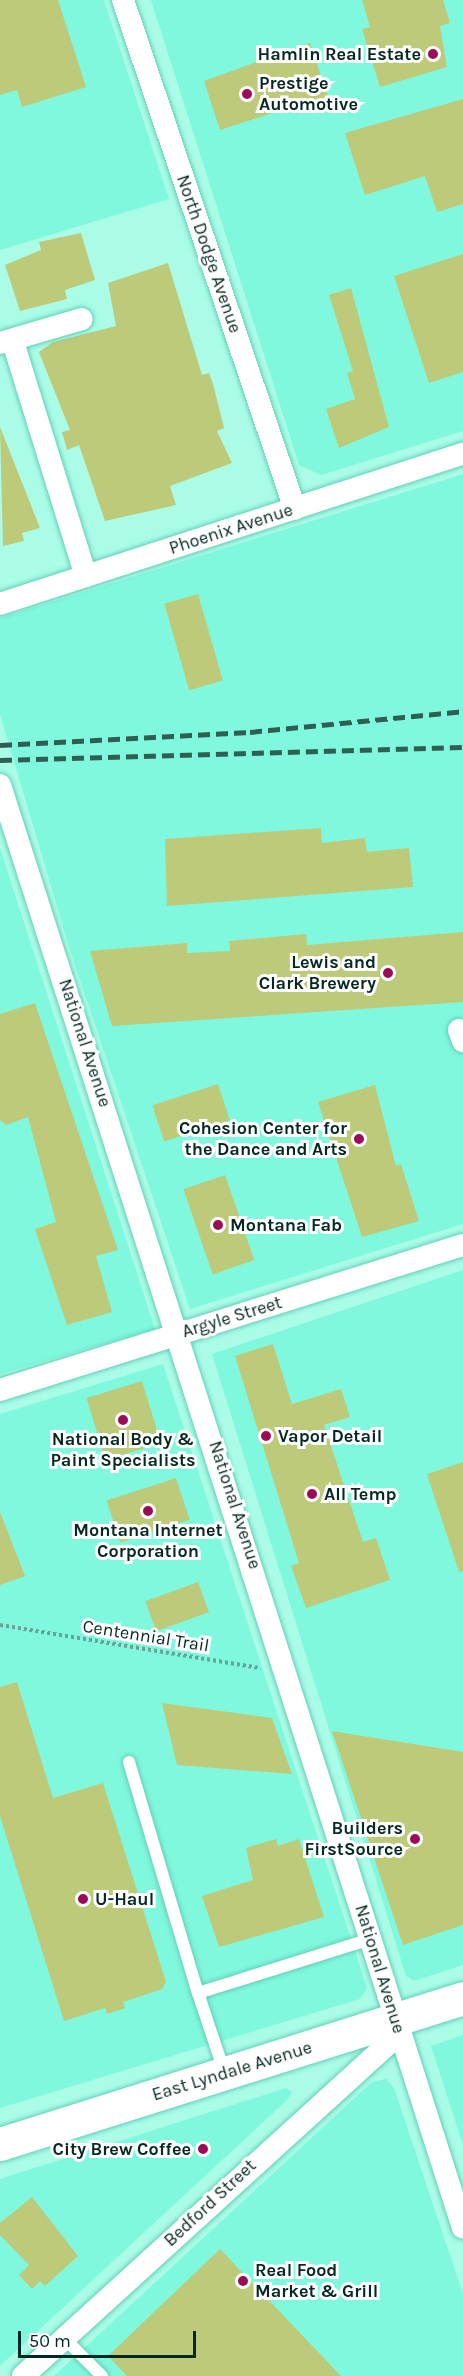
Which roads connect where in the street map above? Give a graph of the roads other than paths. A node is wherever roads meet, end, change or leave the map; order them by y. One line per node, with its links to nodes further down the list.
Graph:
1 (123, 0): 5 (street, North Dodge Avenue)
2 (82, 319): 3 (street)
3 (6, 343): 6 (street)
4 (463, 454): 5 (street, Phoenix Avenue)
5 (295, 509): 6 (street, Phoenix Avenue)
6 (86, 576): 7 (street, Phoenix Avenue)
7 (0, 604)
8 (0, 785): 10 (street, National Avenue)
9 (463, 1245): 10 (street, Argyle Street)
10 (180, 1334): 11 (street, Argyle Street); 13 (street, National Avenue)
11 (0, 1390)
12 (129, 1762): 14 (lane)
13 (370, 1939): 14 (lane); 16 (street, National Avenue)
14 (198, 1994): 17 (lane)
15 (463, 1998): 16 (highway, East Lyndale Avenue)
16 (398, 2026): 17 (highway, East Lyndale Avenue); 19 (street, National Avenue); 20 (street, Bedford Street)
17 (225, 2073): 18 (highway, East Lyndale Avenue)
18 (0, 2144)
19 (463, 2228)
20 (64, 2338): 21 (street, Bedford Street); 22 (lane)
21 (23, 2376)
22 (102, 2376)

